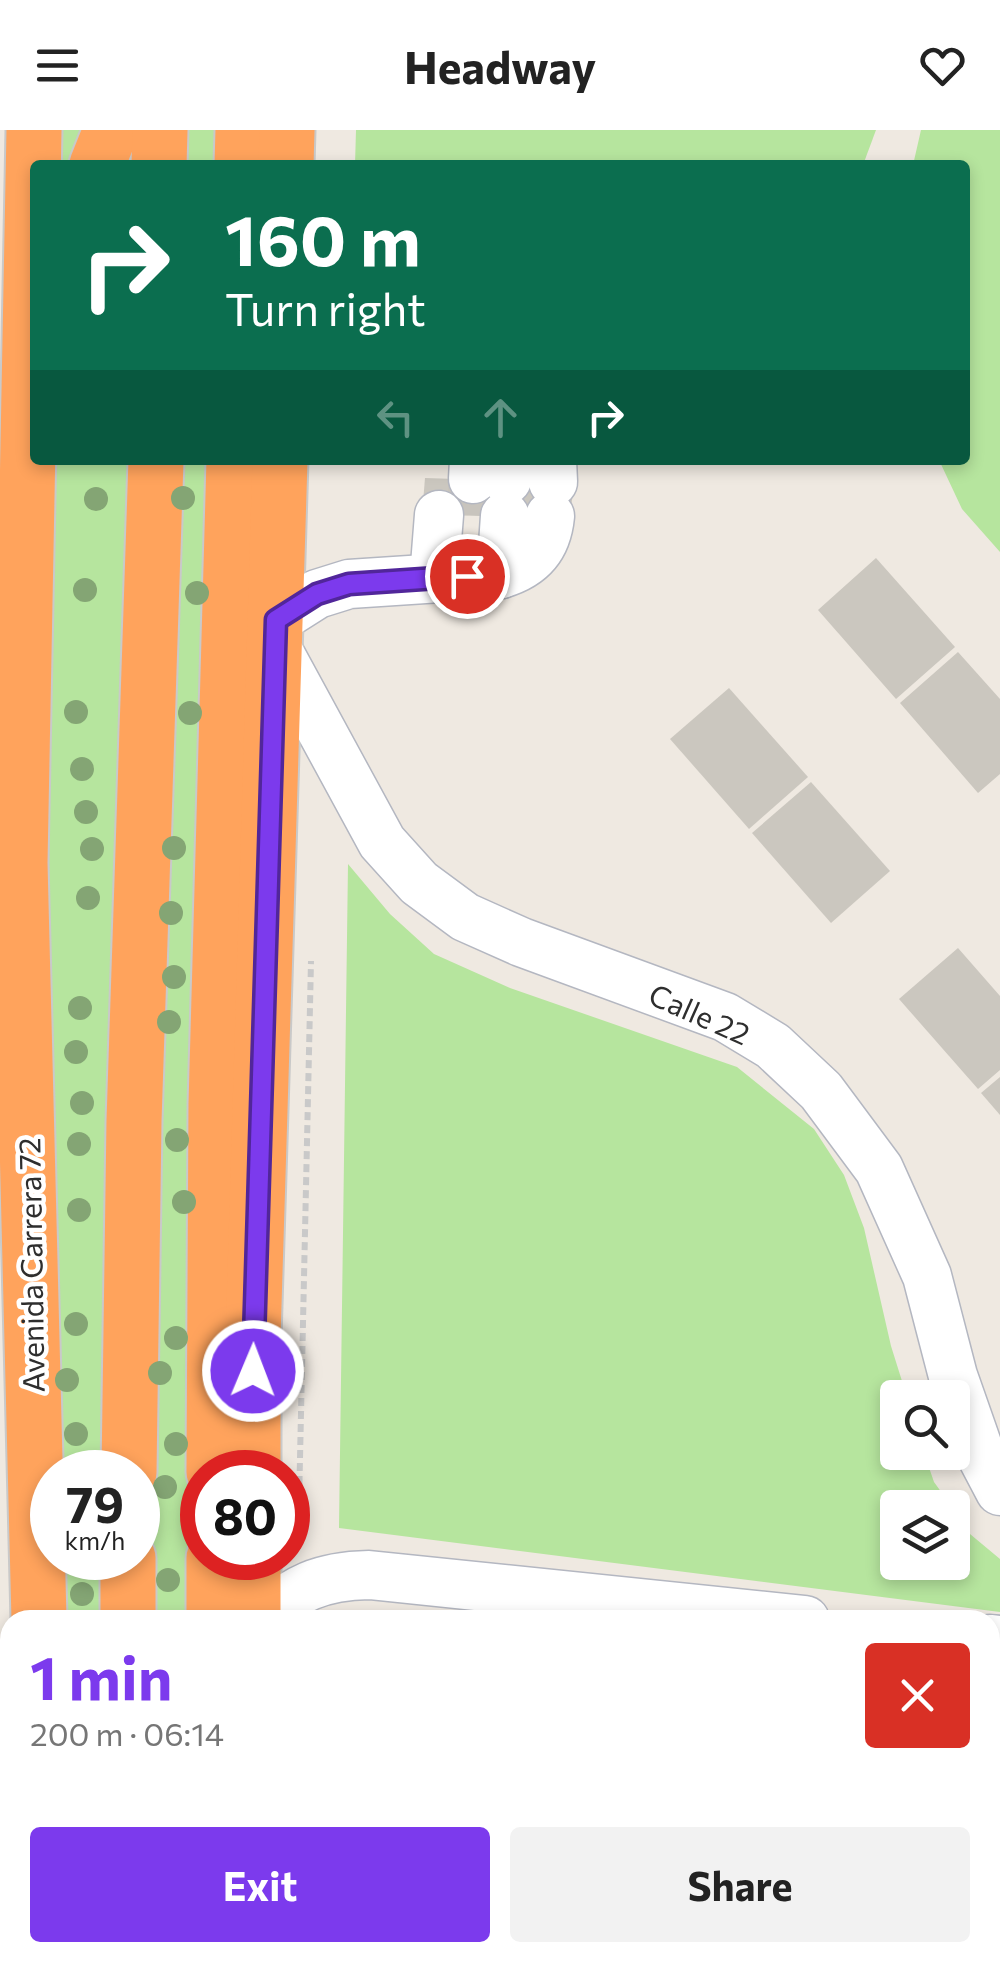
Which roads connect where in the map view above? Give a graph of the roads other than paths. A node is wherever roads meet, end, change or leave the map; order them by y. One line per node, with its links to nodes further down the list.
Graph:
1 (34, 130): 6 (highway, Avenida Carrera 72)
2 (111, 130): 7 (highway)
3 (160, 130): 8 (highway)
4 (244, 130): 9 (highway)
5 (287, 130): 10 (highway)
6 (34, 160)
7 (99, 160)
8 (159, 160)
9 (242, 160)
10 (286, 160)
11 (30, 336): 12 (highway, Avenida Carrera 72)
12 (15, 398): 28 (highway, Avenida Carrera 72)
13 (156, 465): 21 (highway)
14 (234, 465): 20 (highway)
15 (280, 465): 18 (highway)
16 (493, 485): 17 (street); 17 (street)
17 (468, 576): 18 (street)
18 (276, 633): 19 (highway); 24 (street, Calle 22)
19 (257, 1237): 20 (highway); 23 (highway)
20 (214, 1298): 22 (highway)
21 (130, 1450)
22 (214, 1450)
23 (253, 1450)
24 (1000, 1491)
25 (128, 1580): 29 (highway)
26 (214, 1580): 30 (highway)
27 (254, 1580): 31 (highway)
28 (39, 1610)
29 (128, 1610)
30 (214, 1610)
31 (256, 1610)
32 (270, 1610): 33 (street)
33 (708, 1610)

